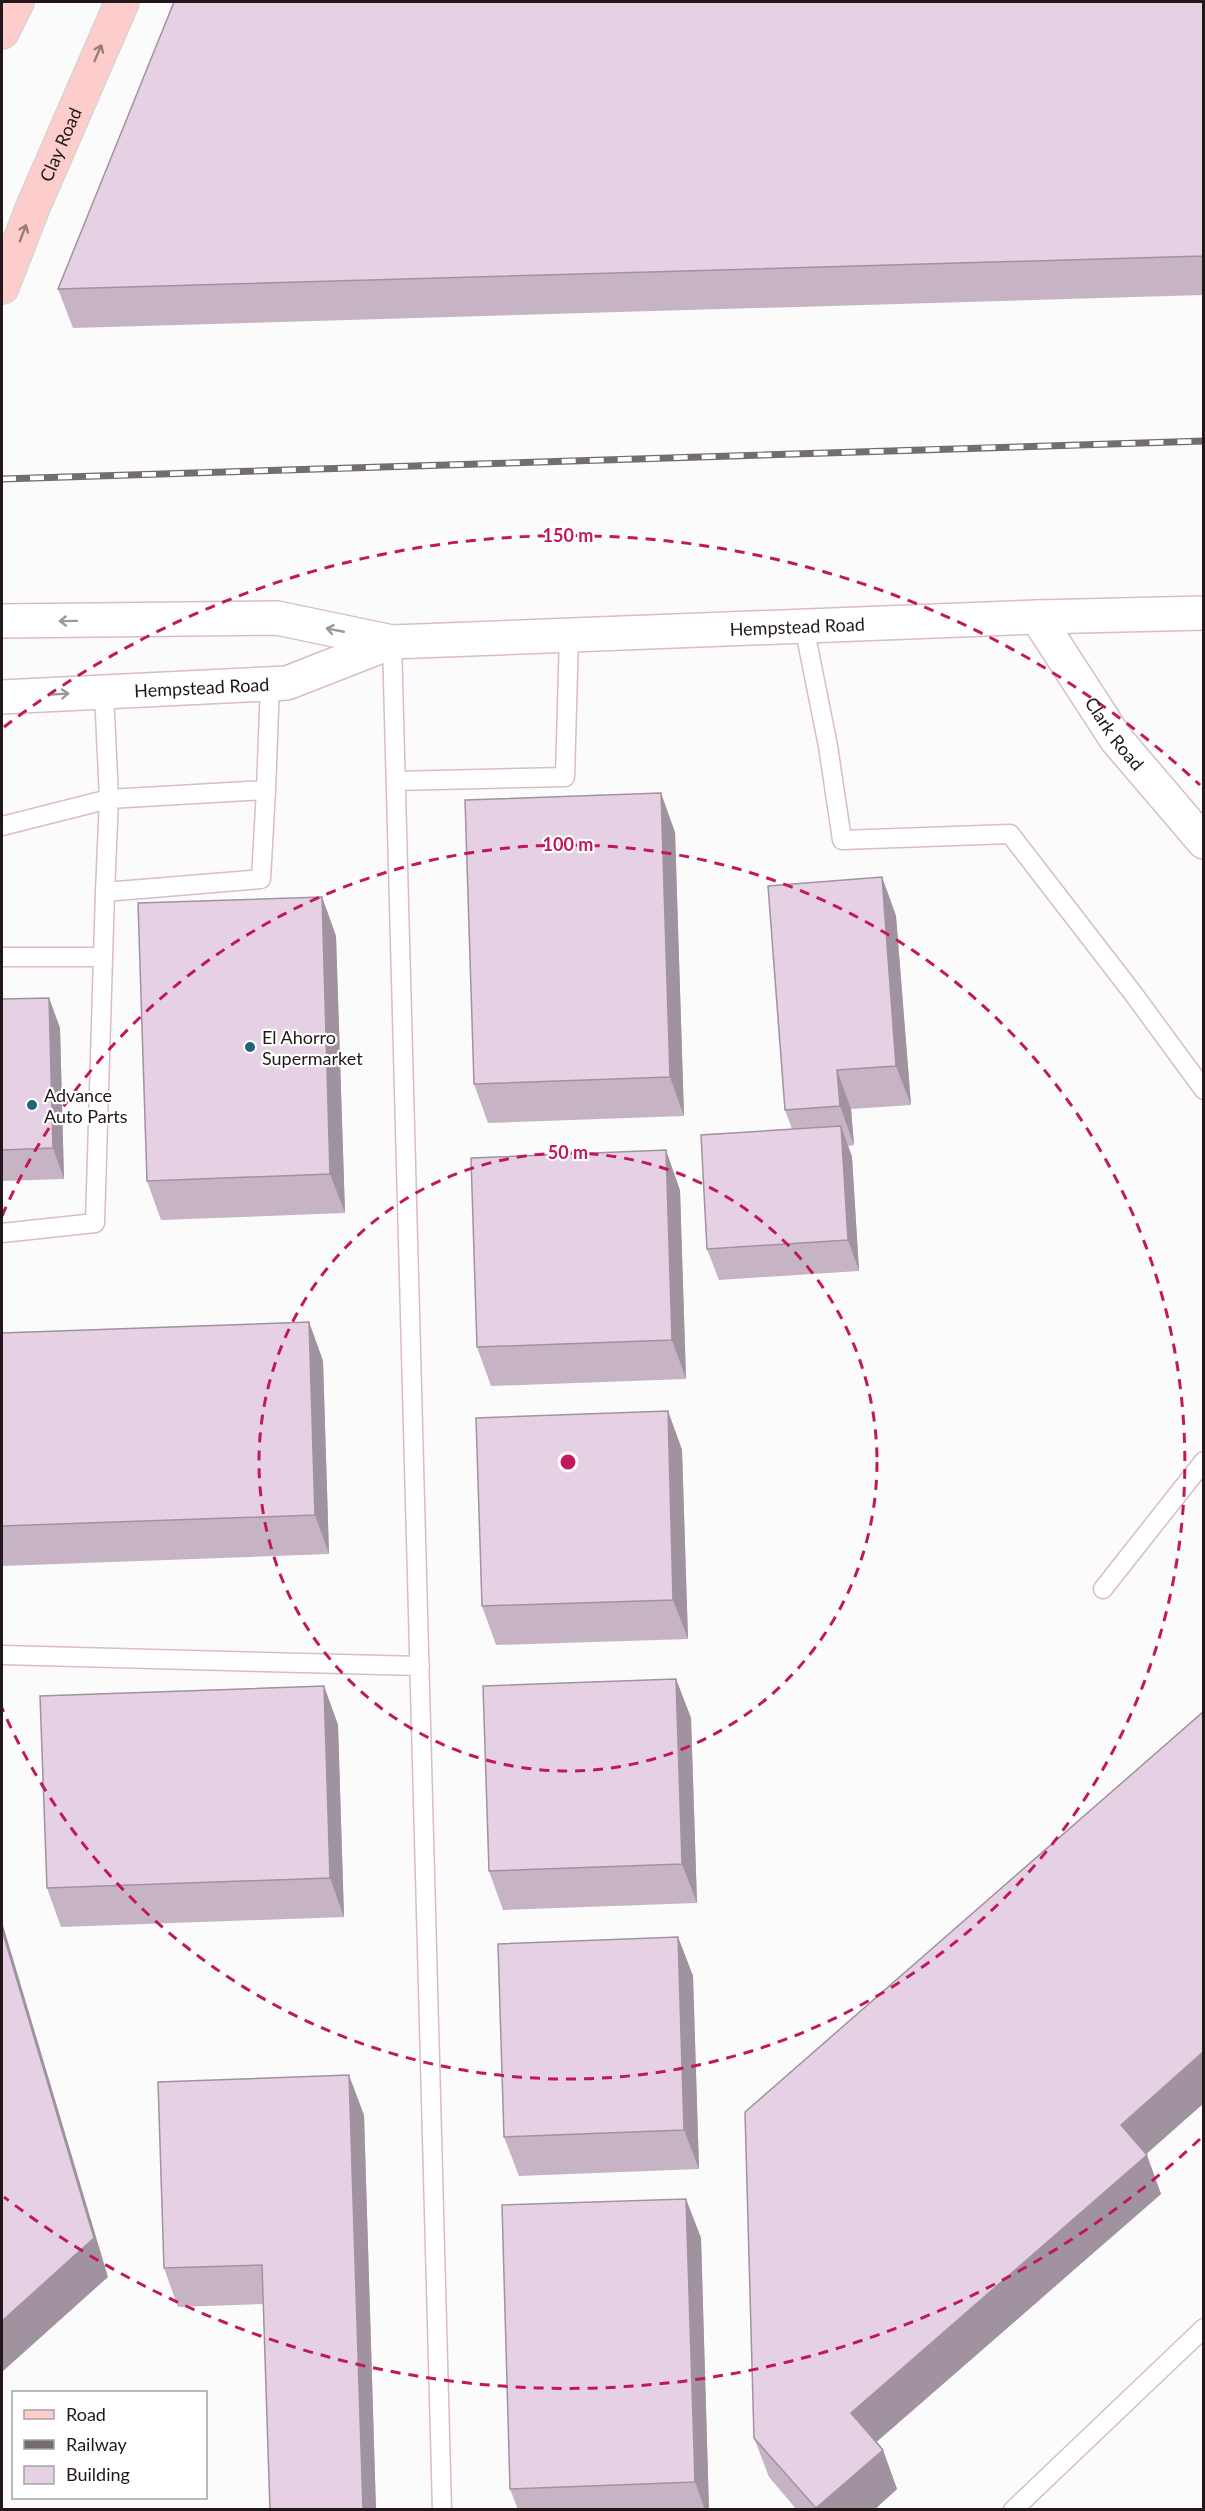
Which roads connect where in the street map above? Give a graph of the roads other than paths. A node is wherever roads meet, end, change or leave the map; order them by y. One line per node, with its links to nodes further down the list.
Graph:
1 (17, 2): 3 (main road)
2 (122, 2): 4 (main road, Clay Road, one-way to 2)
3 (2, 32)
4 (2, 287)
5 (1203, 613): 6 (main road, Hempstead Road)
6 (1037, 617): 8 (main road, Hempstead Road); 18 (main road, Clark Road)
7 (2, 621): 10 (main road, Hempstead Road, one-way to 7)
8 (804, 626): 9 (main road, Hempstead Road); 22 (lane)
9 (569, 635): 10 (main road, Hempstead Road); 14 (lane)
10 (392, 642): 11 (main road, Hempstead Road); 14 (lane)
11 (270, 684): 12 (main road, Hempstead Road); 15 (lane)
12 (104, 692): 13 (main road, Hempstead Road, one-way to 12); 16 (lane)
13 (2, 697)
14 (396, 781): 27 (lane)
15 (266, 790): 16 (lane); 19 (lane)
16 (109, 799): 17 (lane); 19 (lane)
17 (2, 826)
18 (1203, 842)
19 (105, 892): 21 (lane)
20 (2, 957): 21 (lane)
21 (102, 957): 23 (lane)
22 (1203, 1090)
23 (2, 1233)
24 (1203, 1461): 25 (lane)
25 (1103, 1588)
26 (2, 1655): 27 (lane)
27 (420, 1666): 29 (lane)
28 (1203, 2328): 30 (lane)
29 (442, 2510)
30 (1013, 2510)

